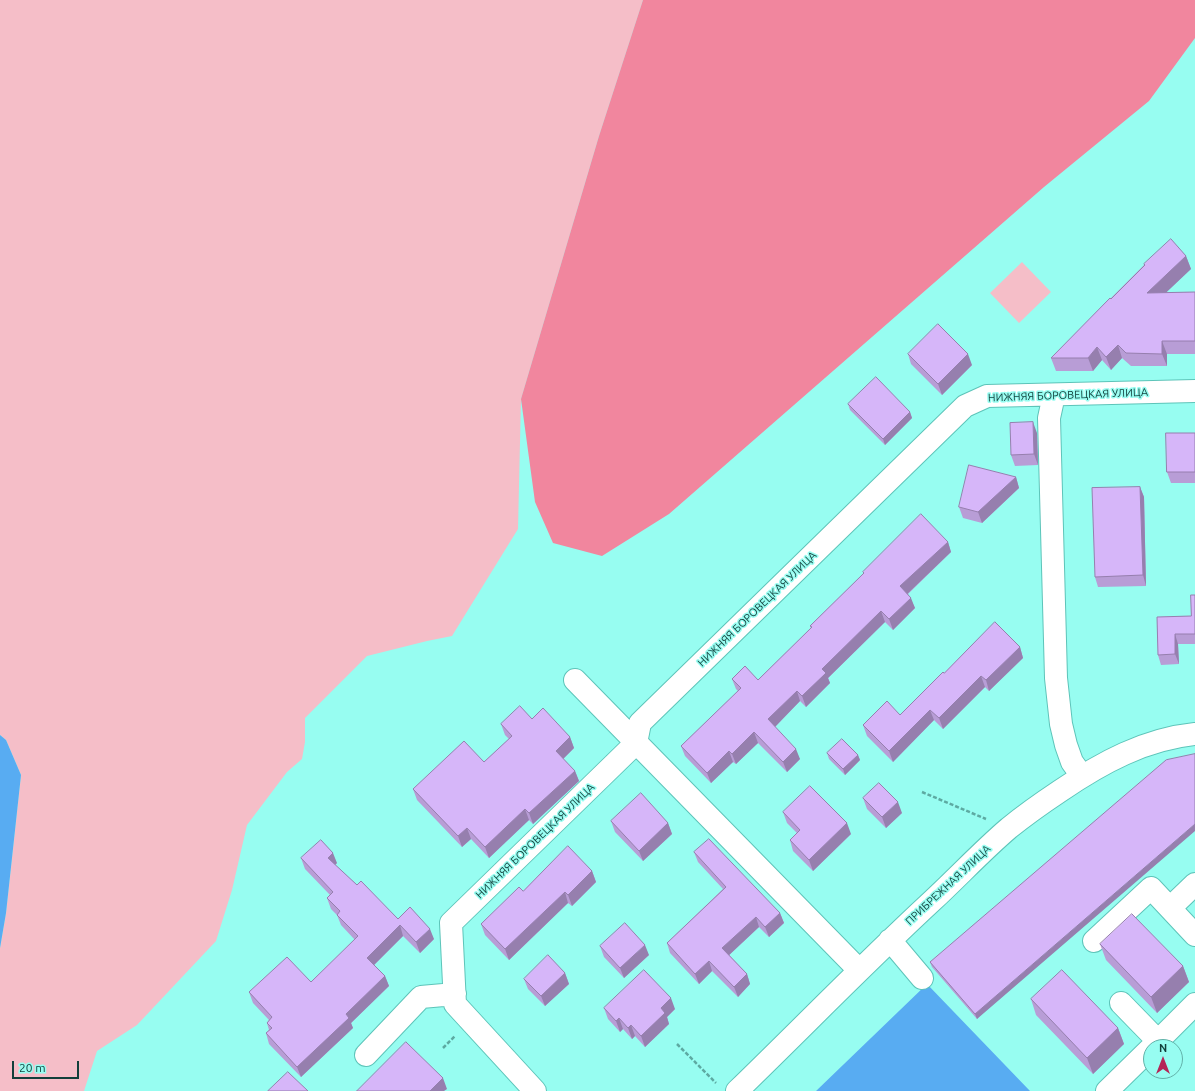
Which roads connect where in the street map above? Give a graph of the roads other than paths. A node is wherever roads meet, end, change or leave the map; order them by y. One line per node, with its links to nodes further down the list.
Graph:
1 (1195, 391): 2 (street, НИЖНЯЯ БОРОВЕЦКАЯ УЛИЦА)
2 (1054, 395): 5 (street, НИЖНЯЯ БОРОВЕЦКАЯ УЛИЦА); 6 (street)
3 (575, 680): 5 (street)
4 (1195, 734): 6 (street, ПРИБРЕЖНАЯ УЛИЦА)
5 (636, 743): 12 (street); 14 (street, НИЖНЯЯ БОРОВЕЦКАЯ УЛИЦА)
6 (1082, 776): 10 (street, ПРИБРЕЖНАЯ УЛИЦА)
7 (1195, 884): 8 (street)
8 (1170, 908): 9 (street); 11 (street)
9 (1195, 935)
10 (890, 940): 12 (street, ПРИБРЕЖНАЯ УЛИЦА); 13 (street)
11 (1094, 941)
12 (859, 970): 21 (street, ПРИБРЕЖНАЯ УЛИЦА)
13 (922, 978)
14 (455, 999): 19 (street); 22 (street)
15 (1121, 1003): 17 (street)
16 (1195, 1004): 18 (street)
17 (1149, 1039)
18 (1160, 1039)
19 (366, 1055)
20 (1143, 1056): 23 (street)
21 (728, 1088)
22 (535, 1091)
23 (1107, 1091)

